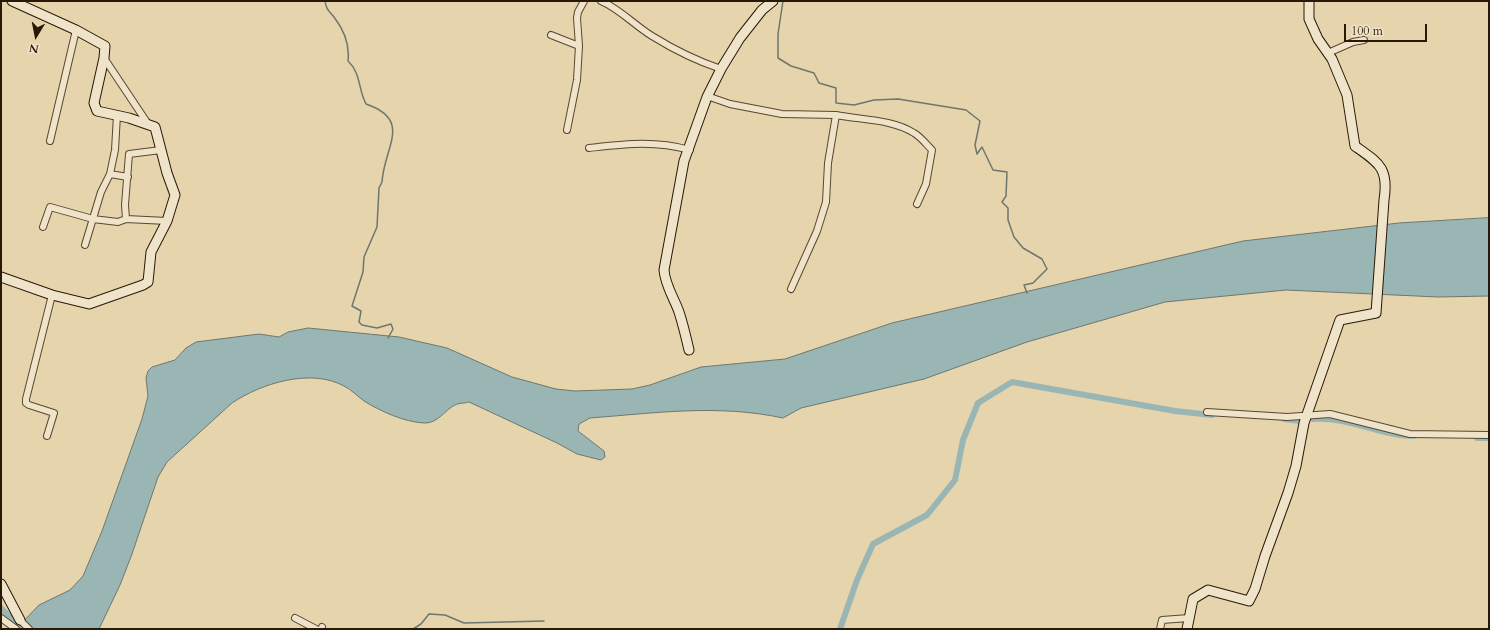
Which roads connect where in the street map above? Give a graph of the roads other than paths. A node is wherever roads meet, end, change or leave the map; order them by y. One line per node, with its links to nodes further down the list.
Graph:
1 (12, 1): 6 (street)
2 (584, 1): 9 (street)
3 (601, 1): 12 (street)
4 (773, 1): 12 (street)
5 (1309, 1): 10 (street)
6 (76, 30): 11 (street); 18 (street)
7 (551, 35): 9 (street)
8 (1364, 40): 10 (street)
9 (579, 46): 17 (street)
10 (1328, 53): 35 (street)
11 (104, 58): 15 (street); 16 (street)
12 (721, 69): 13 (street)
13 (707, 96): 14 (street); 21 (street)
14 (836, 115): 24 (street); 31 (street)
15 (117, 116): 16 (street); 22 (street)
16 (149, 125): 20 (street)
17 (567, 130)
18 (50, 141)
19 (589, 148): 21 (street)
20 (161, 150): 23 (street); 27 (street)
21 (690, 150): 33 (street)
22 (110, 174): 23 (street); 25 (street)
23 (128, 177): 26 (street)
24 (918, 204)
25 (93, 219): 26 (street); 28 (street); 29 (street)
26 (126, 219): 27 (street)
27 (167, 221): 32 (street)
28 (43, 227)
29 (86, 245)
30 (1, 277): 32 (street)
31 (791, 289)
32 (52, 295): 37 (street)
33 (689, 350)
34 (1207, 412): 35 (street)
35 (1307, 415): 36 (street); 41 (street)
36 (1489, 435)
37 (48, 436)
38 (1, 584): 42 (street)
39 (1, 618): 44 (street)
40 (295, 618): 43 (street)
41 (1189, 618): 46 (street); 47 (street)
42 (20, 620): 45 (street)
43 (320, 628)
44 (16, 629)
45 (29, 629)
46 (1160, 629)
47 (1187, 629)

